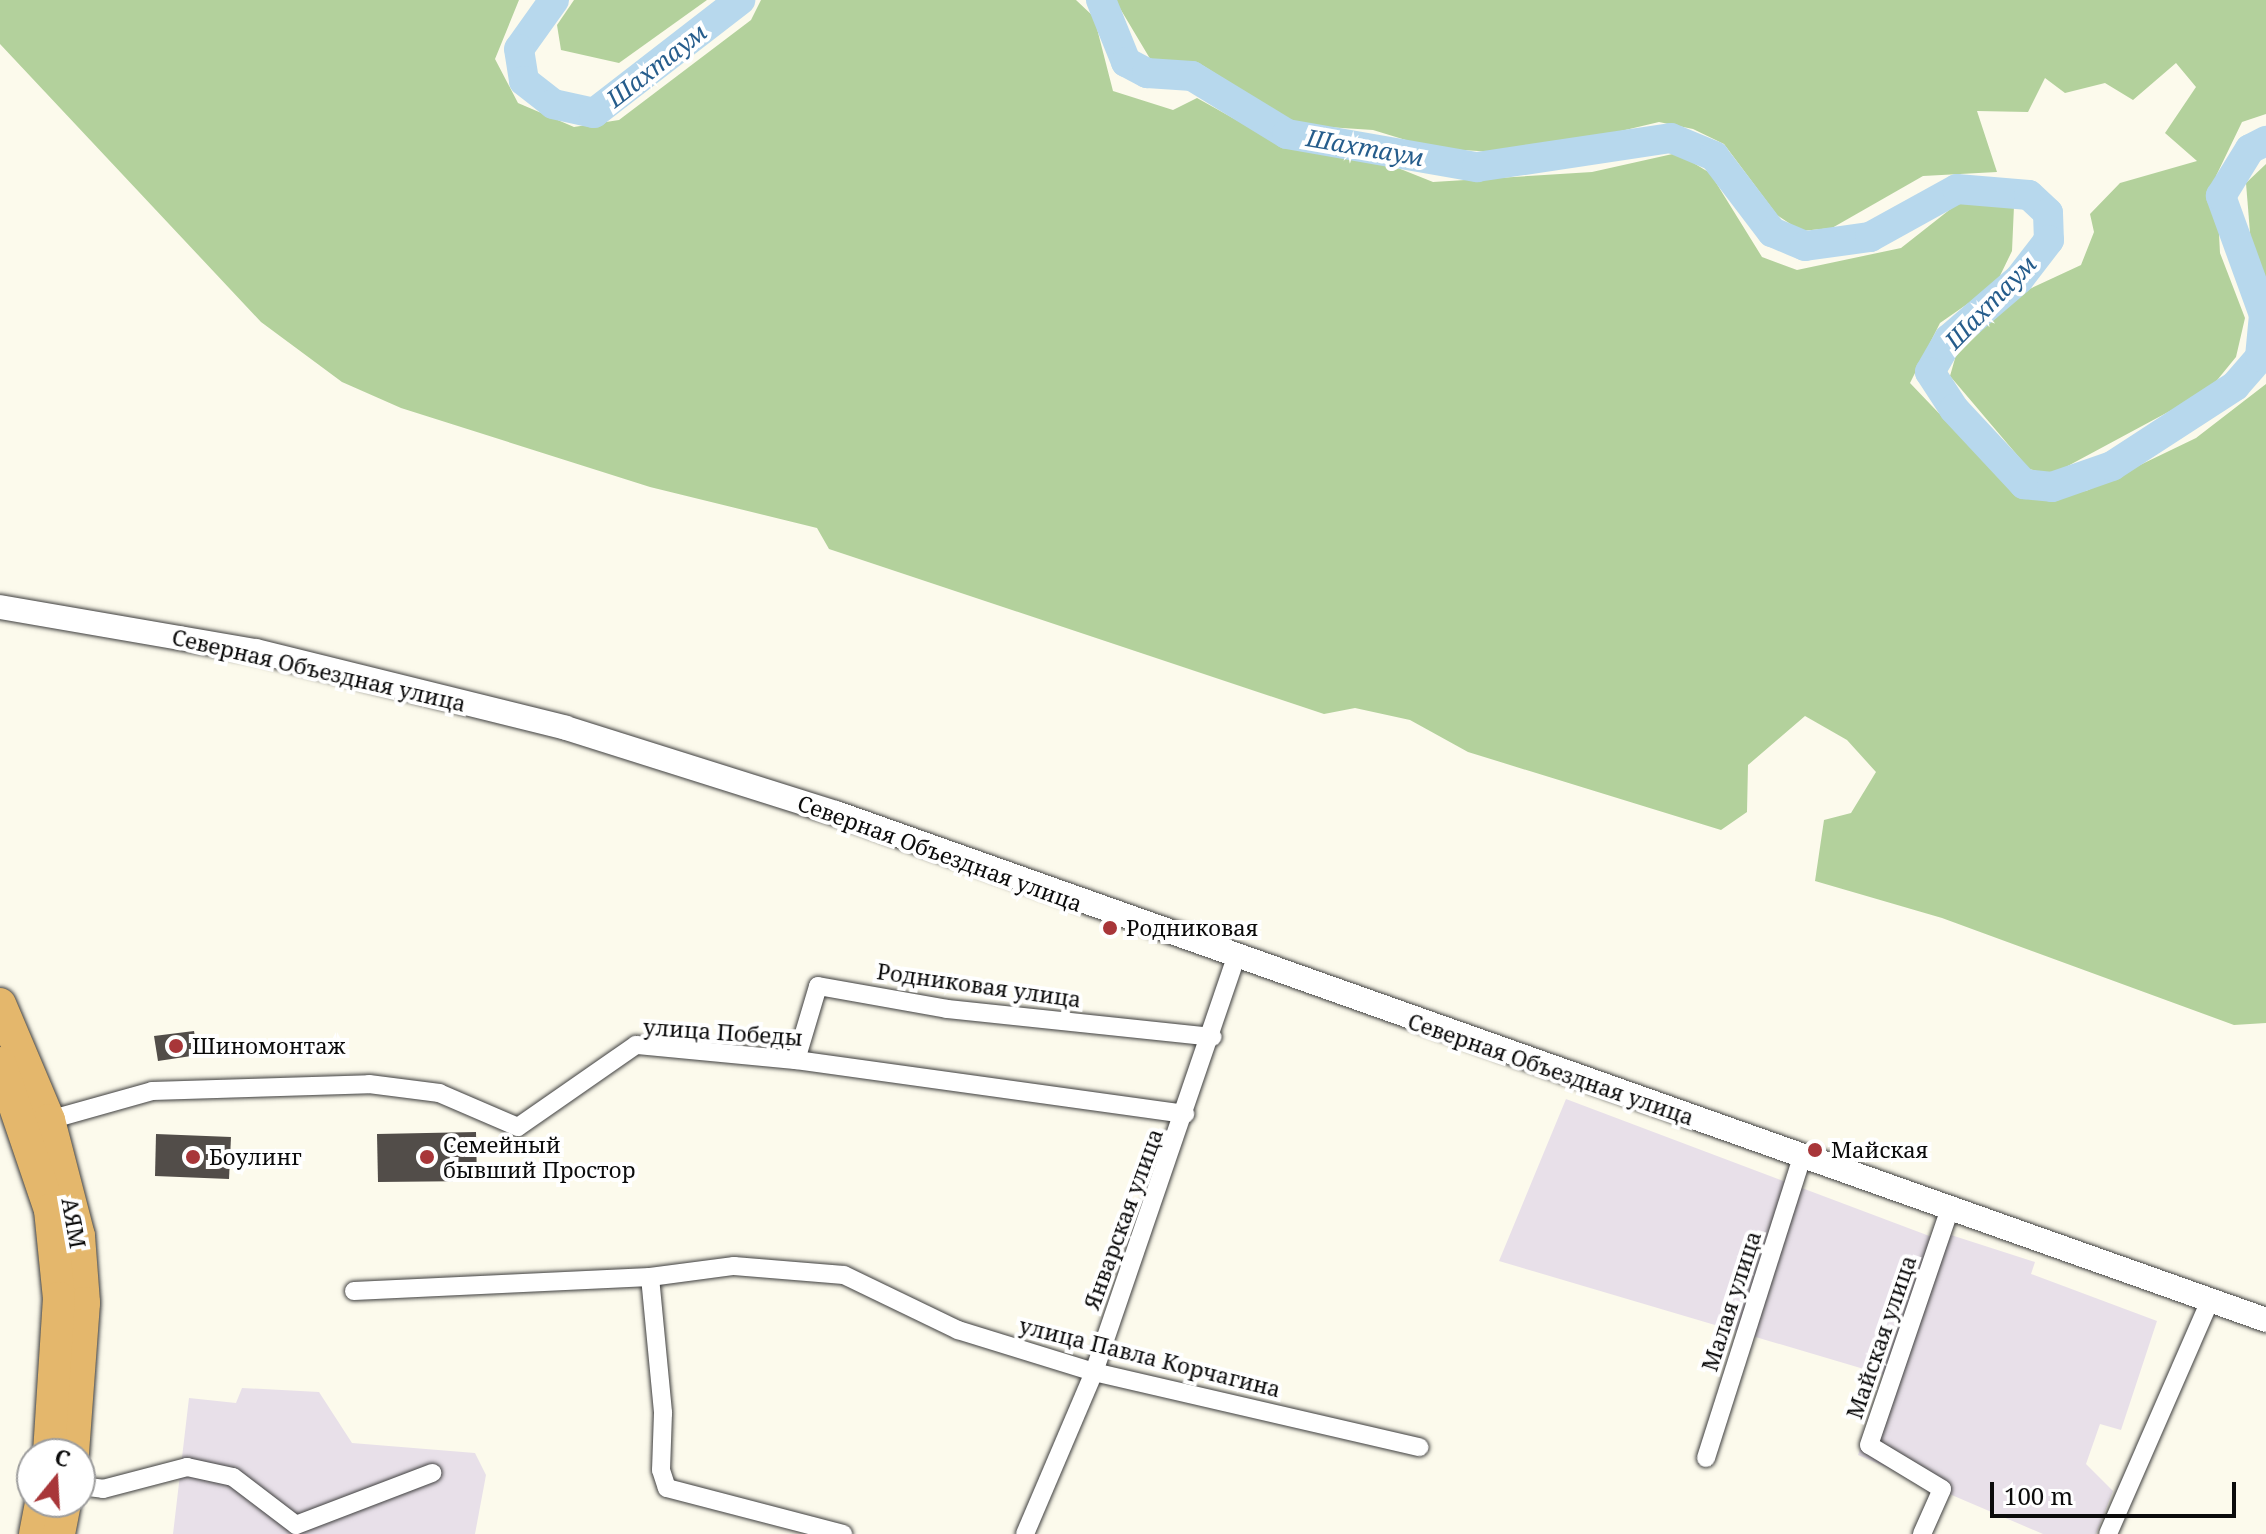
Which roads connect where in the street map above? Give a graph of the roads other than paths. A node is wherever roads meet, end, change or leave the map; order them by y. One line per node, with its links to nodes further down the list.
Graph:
1 (0, 607): 2 (street, Северная Объездная улица)
2 (1235, 959): 4 (street, Январская улица); 9 (street, Северная Объездная улица)
3 (0, 1004): 8 (highway, АЯМ)
4 (1213, 1037): 5 (street, Родниковая улица); 7 (street, Январская улица)
5 (796, 1060): 7 (street, улица Победы); 8 (street, улица Победы)
6 (0, 1063): 16 (highway, АЯМ)
7 (1185, 1114): 15 (street, Январская улица)
8 (49, 1120): 17 (highway, АЯМ)
9 (1802, 1157): 10 (street, Северная Объездная улица); 19 (street, Малая улица)
10 (1950, 1208): 13 (street, Северная Объездная улица); 24 (street, Майская улица)
11 (650, 1277): 12 (street, улица Павла Корчагина); 15 (street, улица Павла Корчагина); 22 (street)
12 (354, 1291)
13 (2210, 1300): 14 (street, Северная Объездная улица); 25 (street)
14 (2266, 1320)
15 (1094, 1372): 18 (street, улица Павла Корчагина); 23 (street, Январская улица)
16 (50, 1438)
17 (74, 1438)
18 (1419, 1447)
19 (1706, 1458)
20 (432, 1473): 21 (street)
21 (96, 1488)
22 (843, 1534)
23 (1025, 1534)
24 (1922, 1534)
25 (2108, 1534)

